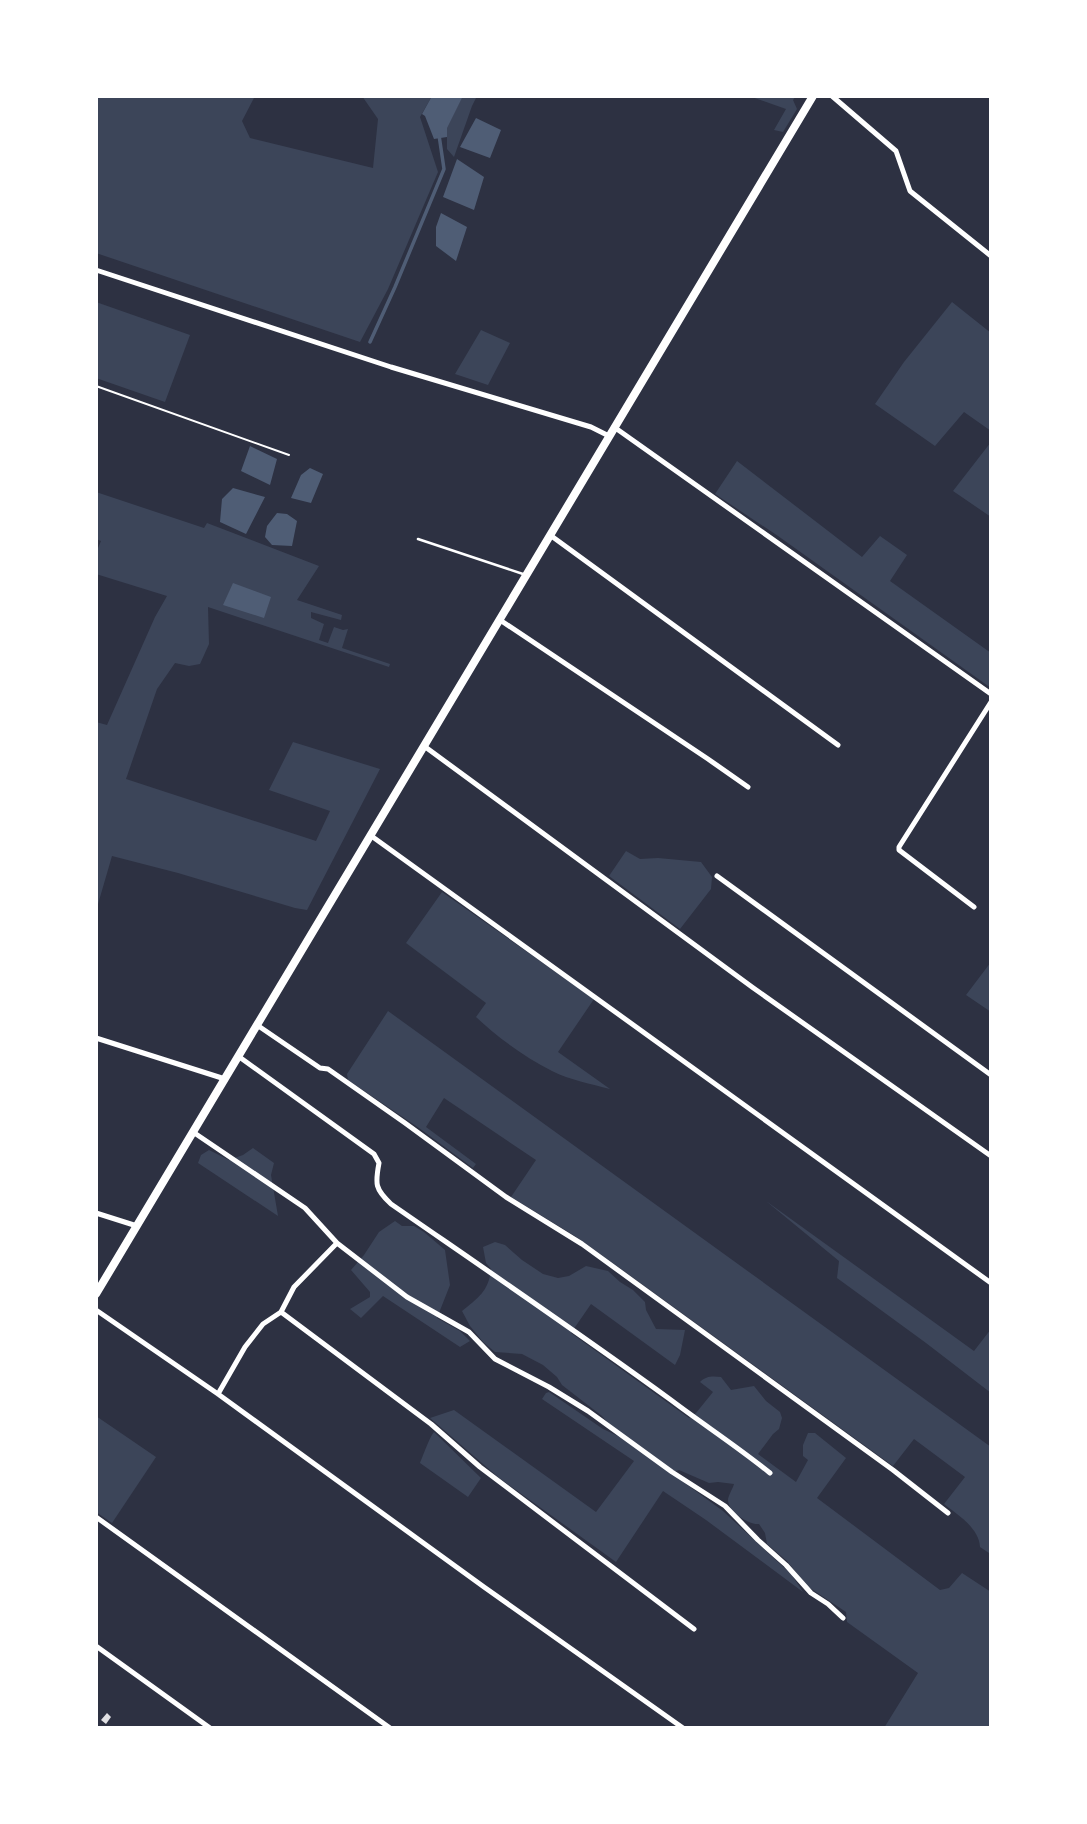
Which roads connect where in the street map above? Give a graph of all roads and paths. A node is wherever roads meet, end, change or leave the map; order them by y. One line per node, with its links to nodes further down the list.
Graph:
1 (813, 96): 6 (main road)
2 (832, 96): 3 (street)
3 (991, 256)
4 (96, 270): 7 (street)
5 (96, 386): 8 (path)
6 (614, 427): 7 (main road); 13 (street)
7 (609, 436): 9 (main road)
8 (289, 455)
9 (550, 534): 11 (main road); 15 (street)
10 (418, 539): 11 (lane)
11 (526, 575): 12 (main road)
12 (500, 620): 16 (main road); 17 (street)
13 (991, 694)
14 (991, 702): 20 (street)
15 (838, 745)
16 (424, 746): 18 (main road); 27 (street)
17 (748, 787)
18 (370, 835): 21 (main road); 31 (street)
19 (717, 876): 24 (street)
20 (974, 907)
21 (257, 1026): 23 (main road); 37 (street)
22 (96, 1038): 25 (street)
23 (238, 1056): 25 (main road); 36 (street)
24 (991, 1075)
25 (225, 1079): 26 (main road)
26 (193, 1132): 29 (main road); 30 (street)
27 (991, 1156)
28 (96, 1213): 29 (street)
29 (137, 1226): 32 (main road)
30 (337, 1243): 34 (street); 39 (street)
31 (991, 1283)
32 (96, 1294)
33 (96, 1310): 35 (street)
34 (281, 1312): 35 (street); 40 (street)
35 (218, 1394): 44 (street)
36 (770, 1473)
37 (948, 1513)
38 (96, 1517): 43 (street)
39 (843, 1618)
40 (694, 1629)
41 (96, 1646): 42 (street)
42 (210, 1728)
43 (390, 1728)
44 (683, 1728)

